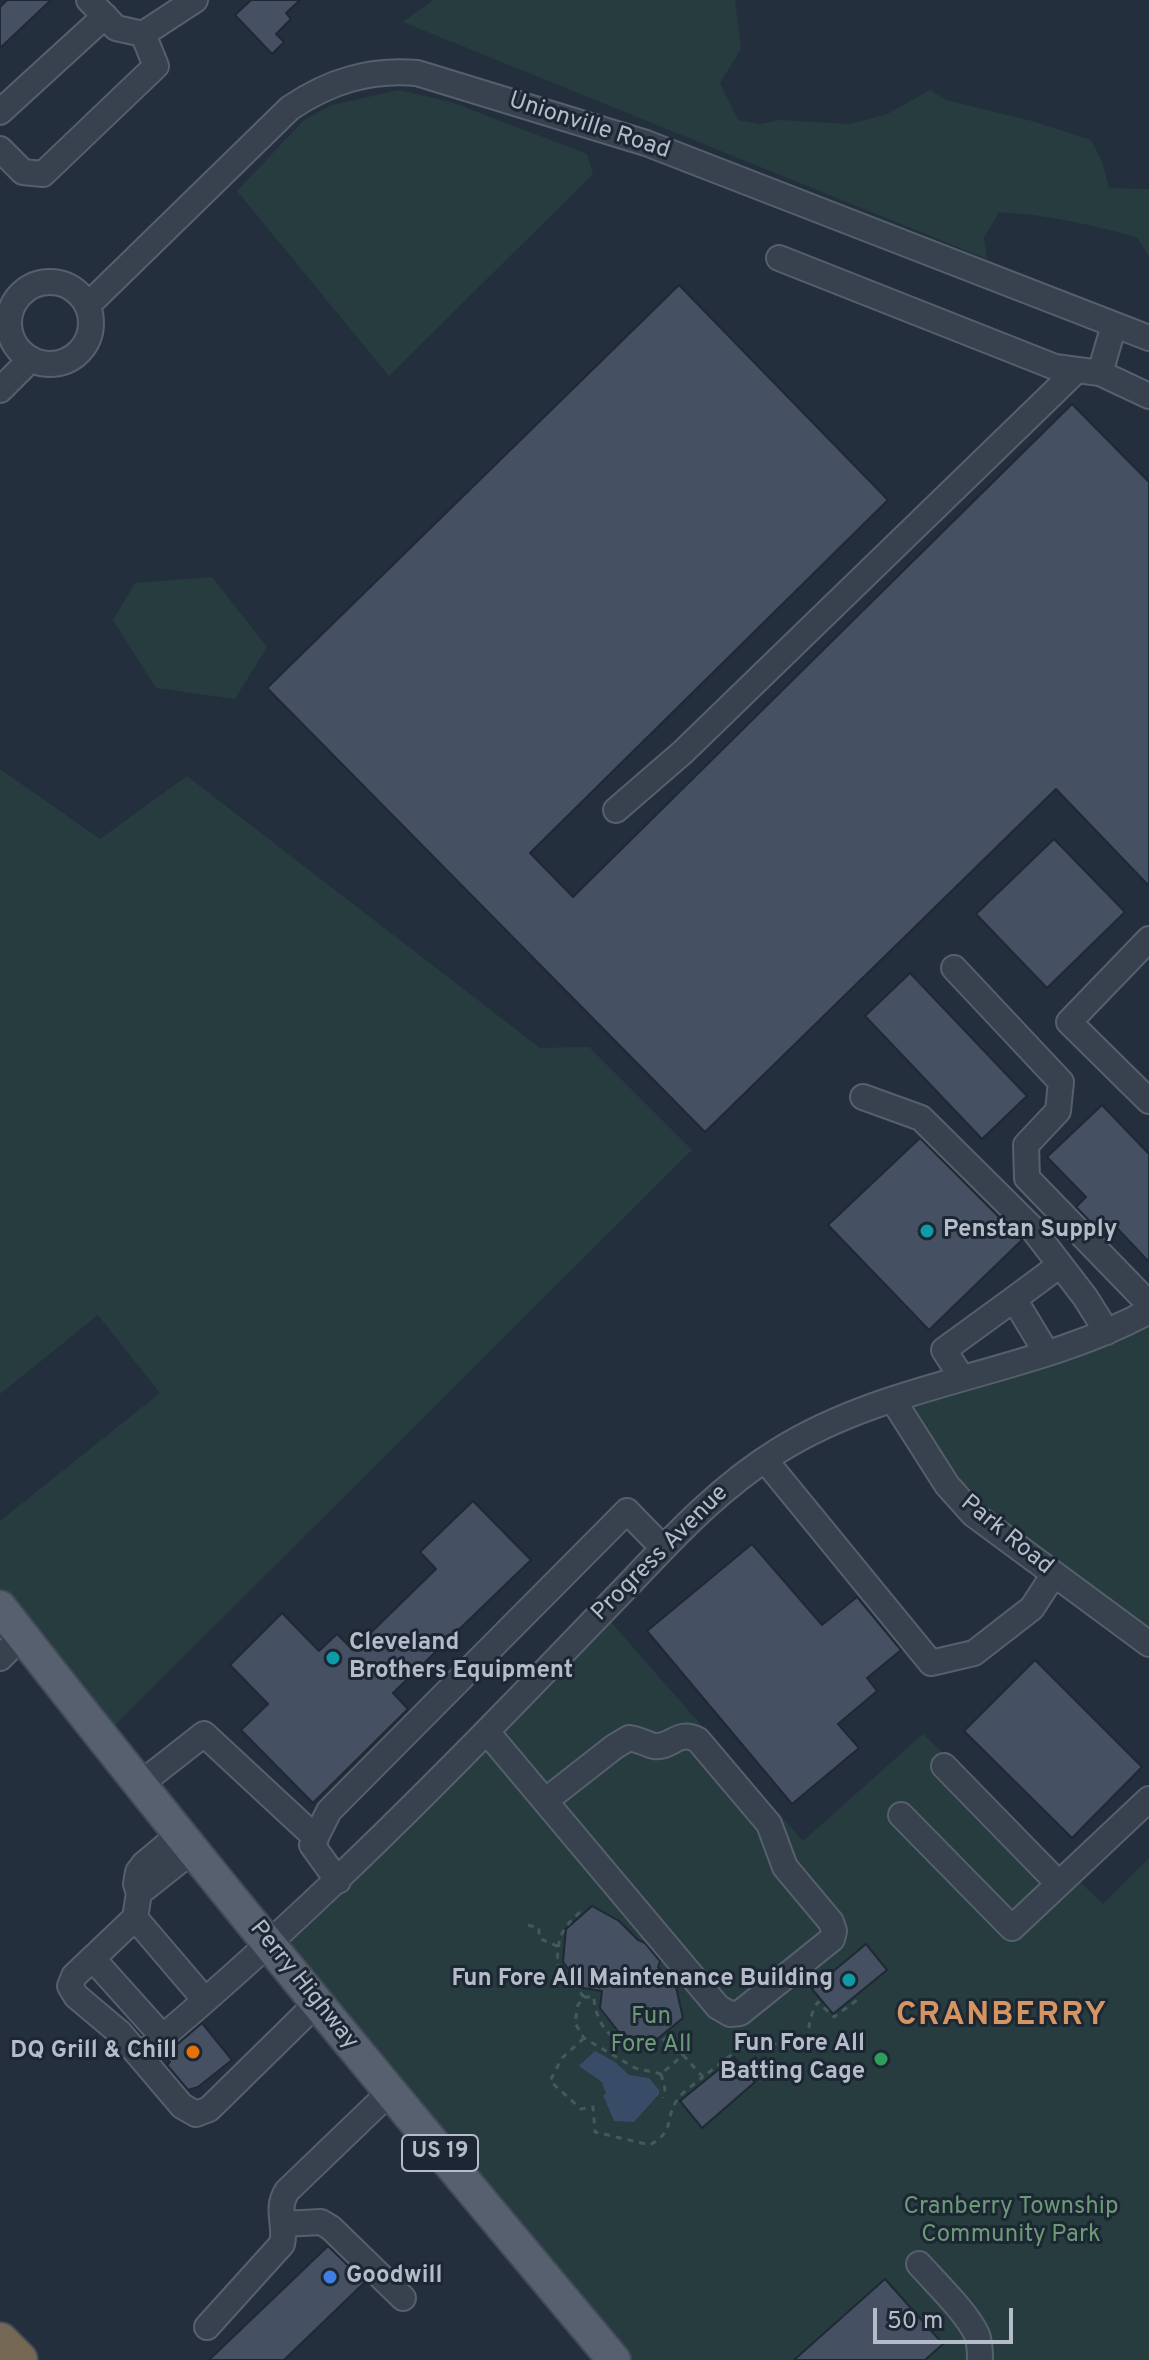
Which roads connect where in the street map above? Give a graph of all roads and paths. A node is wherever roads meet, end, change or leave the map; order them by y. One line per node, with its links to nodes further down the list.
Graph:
1 (195, 0): 3 (street)
2 (97, 8): 3 (street); 4 (street)
3 (143, 34): 5 (street)
4 (0, 112)
5 (0, 149)
6 (779, 258): 12 (street)
7 (7, 300): 8 (street); 11 (street)
8 (88, 305): 9 (street, Unionville Road); 11 (street)
9 (1114, 325): 10 (street, Unionville Road); 12 (street)
10 (1149, 338)
11 (31, 359): 13 (street)
12 (1089, 372): 14 (street); 15 (street)
13 (0, 390)
14 (1149, 396)
15 (616, 810)
16 (1149, 939): 19 (street)
17 (954, 968): 22 (street)
18 (863, 1097): 20 (street)
19 (1149, 1101)
20 (1060, 1265): 21 (street); 24 (street)
21 (1014, 1299): 25 (street); 26 (street)
22 (1149, 1304)
23 (1149, 1311): 24 (street, Progress Avenue)
24 (1107, 1332): 25 (street, Progress Avenue)
25 (1046, 1352): 26 (street, Progress Avenue)
26 (962, 1378): 27 (street, Progress Avenue)
27 (893, 1400): 28 (street, Progress Avenue); 30 (street, Park Road)
28 (765, 1460): 29 (street, Progress Avenue); 30 (street)
29 (663, 1548): 34 (street, Progress Avenue); 40 (street)
30 (1054, 1574): 32 (street, Park Road)
31 (0, 1607): 33 (main road, Perry Highway / US 19)
32 (1149, 1644)
33 (11, 1647): 36 (main road, Perry Highway / US 19)
34 (487, 1732): 38 (street); 42 (street, Progress Avenue)
35 (944, 1766): 43 (street)
36 (139, 1785): 40 (street); 41 (main road, Perry Highway / US 19)
37 (1149, 1799): 43 (street)
38 (545, 1801): 38 (street)
39 (901, 1815): 43 (street)
40 (316, 1838): 42 (street)
41 (186, 1842): 45 (street); 47 (main road, Perry Highway / US 19)
42 (338, 1881): 47 (street, Progress Avenue)
43 (1059, 1884)
44 (580, 1912): 48 (path)
45 (135, 1918): 49 (street); 54 (street)
46 (528, 1925): 48 (path)
47 (268, 1944): 54 (street, Progress Avenue); 55 (main road, Perry Highway / US 19)
48 (559, 1947): 50 (path)
49 (93, 1959): 56 (street); 59 (street)
50 (584, 1997): 51 (path); 57 (path)
51 (594, 1997): 53 (path); 58 (path)
52 (860, 1998): 61 (path)
53 (601, 1999)
54 (205, 2000): 56 (street, Progress Avenue)
55 (317, 2003): 59 (street); 62 (main road, Perry Highway / US 19)
56 (163, 2037): 59 (street, Progress Avenue)
57 (584, 2038): 60 (path); 61 (path)
58 (683, 2055): 60 (path); 61 (path)
59 (140, 2056)
60 (661, 2074): 63 (path)
61 (703, 2077)
62 (390, 2092): 64 (street); 70 (main road, Perry Highway / US 19)
63 (663, 2098)
64 (283, 2224): 66 (street); 67 (street)
65 (919, 2264): 71 (street)
66 (403, 2298)
67 (207, 2327)
68 (0, 2341): 69 (highway)
69 (19, 2360)
70 (614, 2360)
71 (980, 2360)

